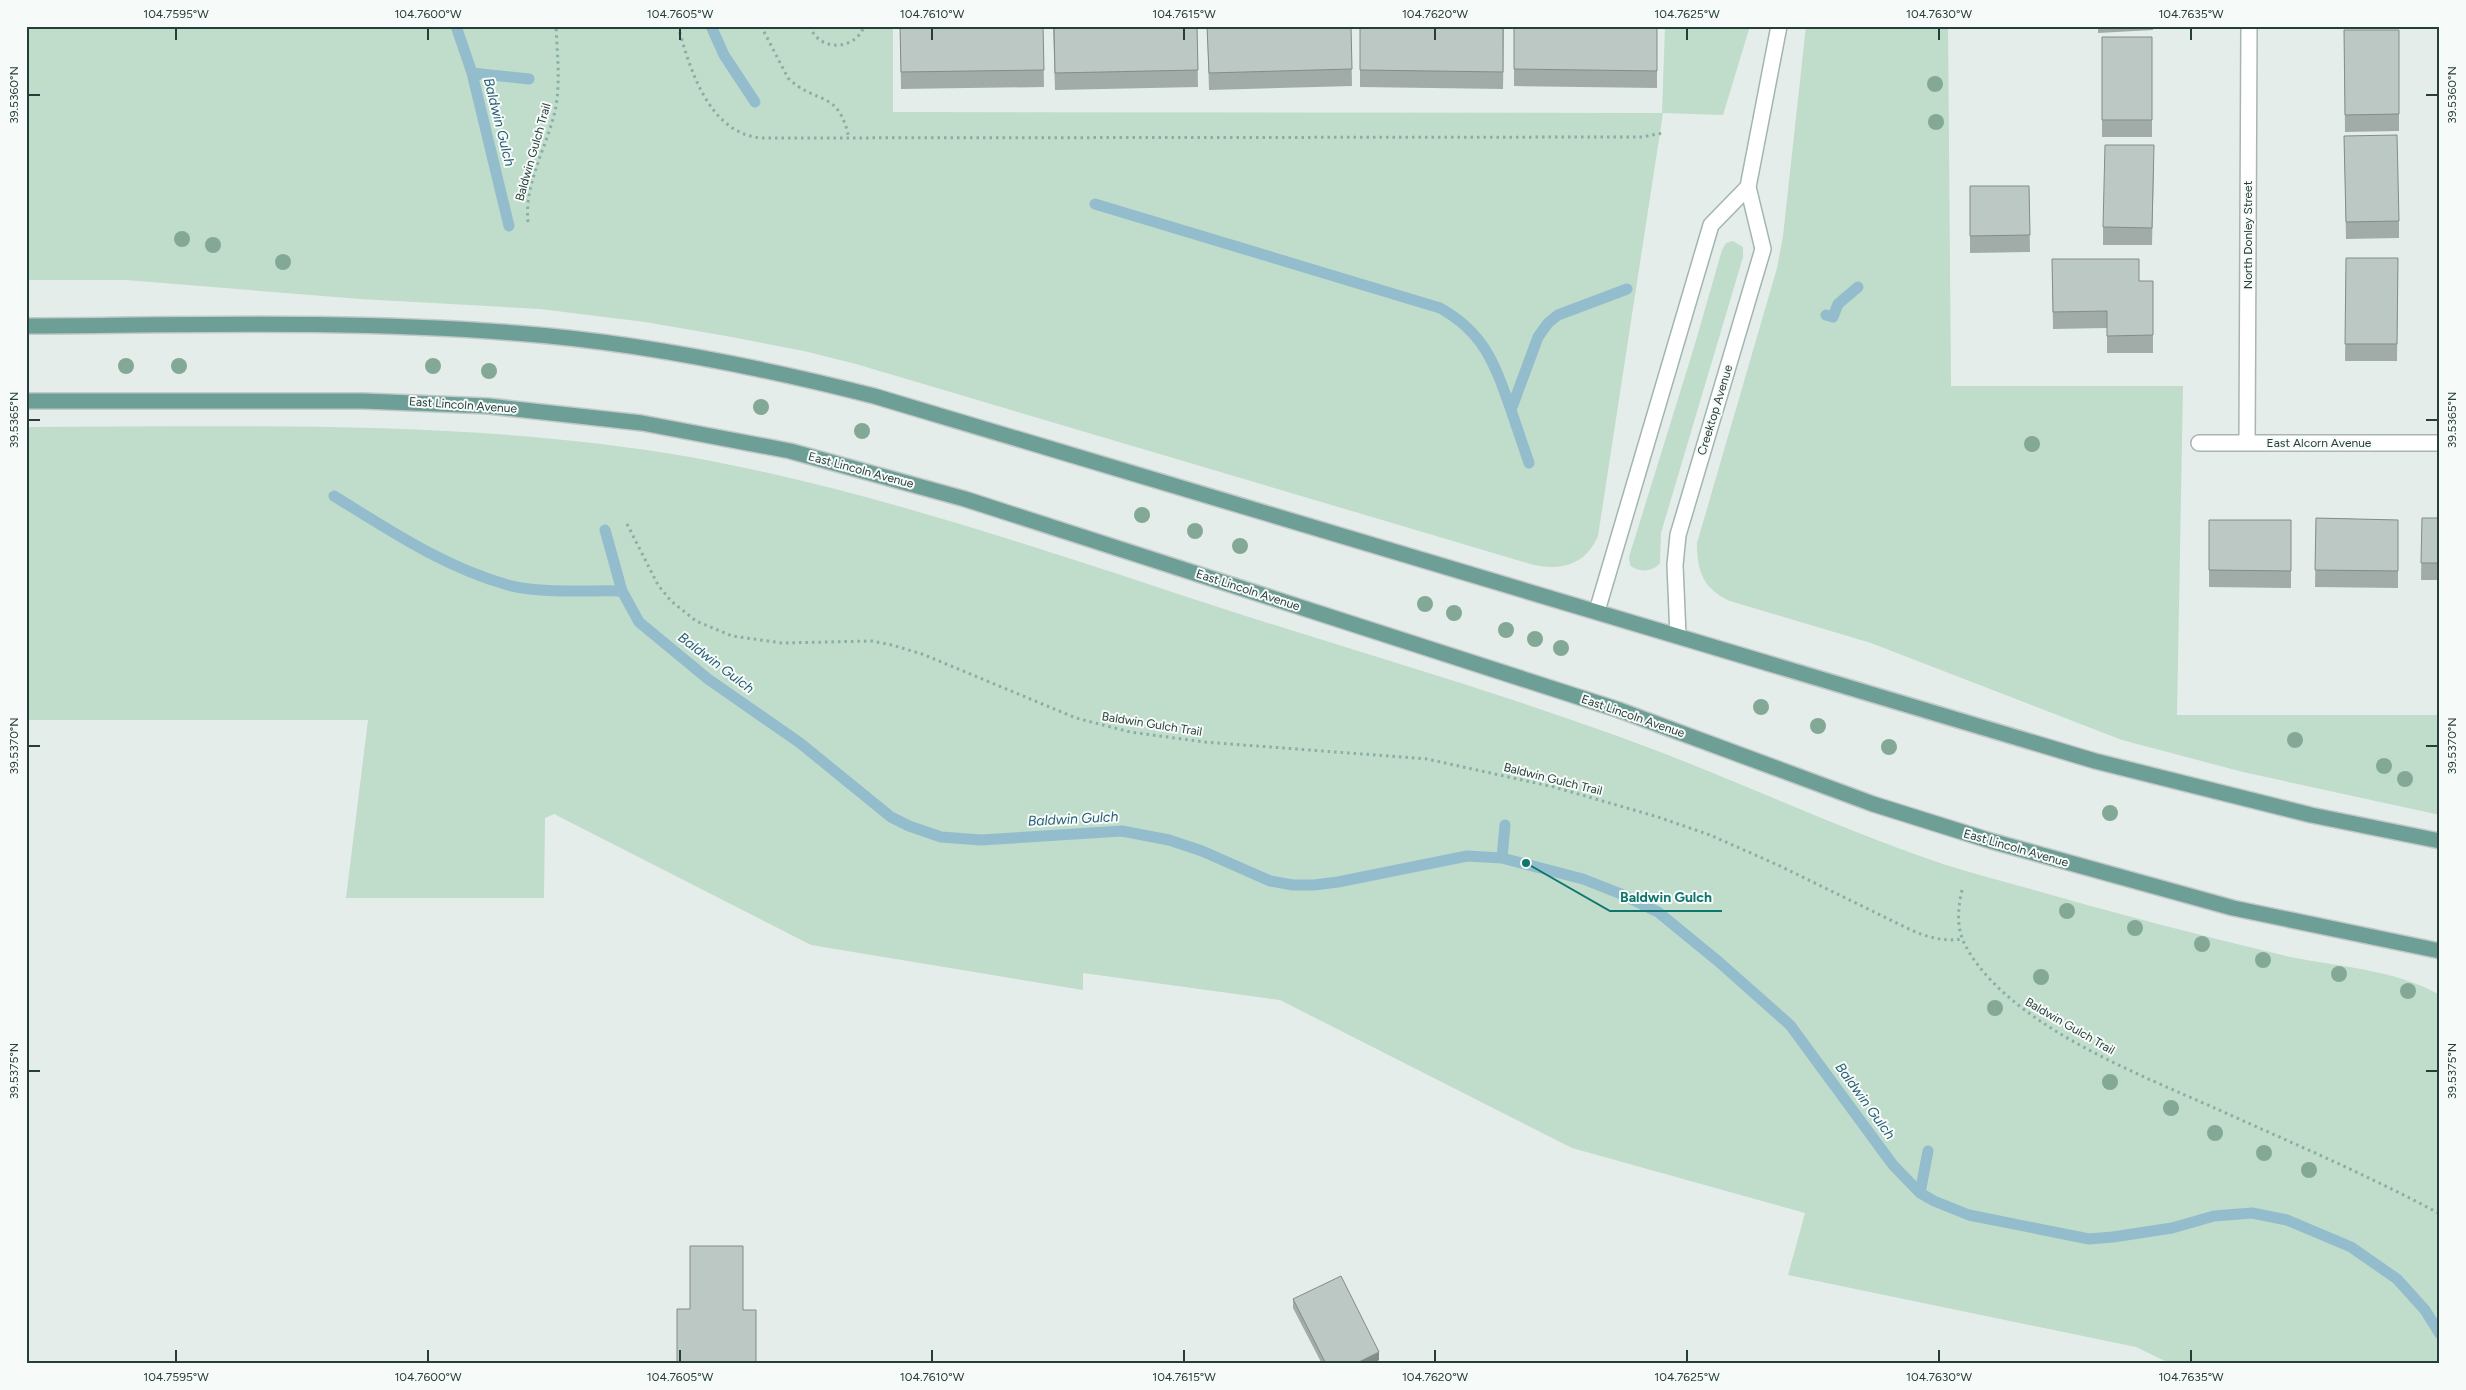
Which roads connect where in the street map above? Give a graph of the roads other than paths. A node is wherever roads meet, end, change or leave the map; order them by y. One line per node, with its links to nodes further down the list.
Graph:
1 (1779, 26): 3 (street, Creektop Avenue)
2 (2248, 26): 7 (street, North Donley Street)
3 (1748, 187): 9 (street); 10 (street, Creektop Avenue)
4 (26, 326): 9 (main road)
5 (26, 400): 12 (main road, East Lincoln Avenue)
6 (2199, 443): 7 (street, East Alcorn Avenue)
7 (2247, 443): 8 (street, East Alcorn Avenue)
8 (2440, 443)
9 (1597, 612): 10 (main road)
10 (1678, 636): 11 (main road)
11 (2440, 840)
12 (2440, 951)

